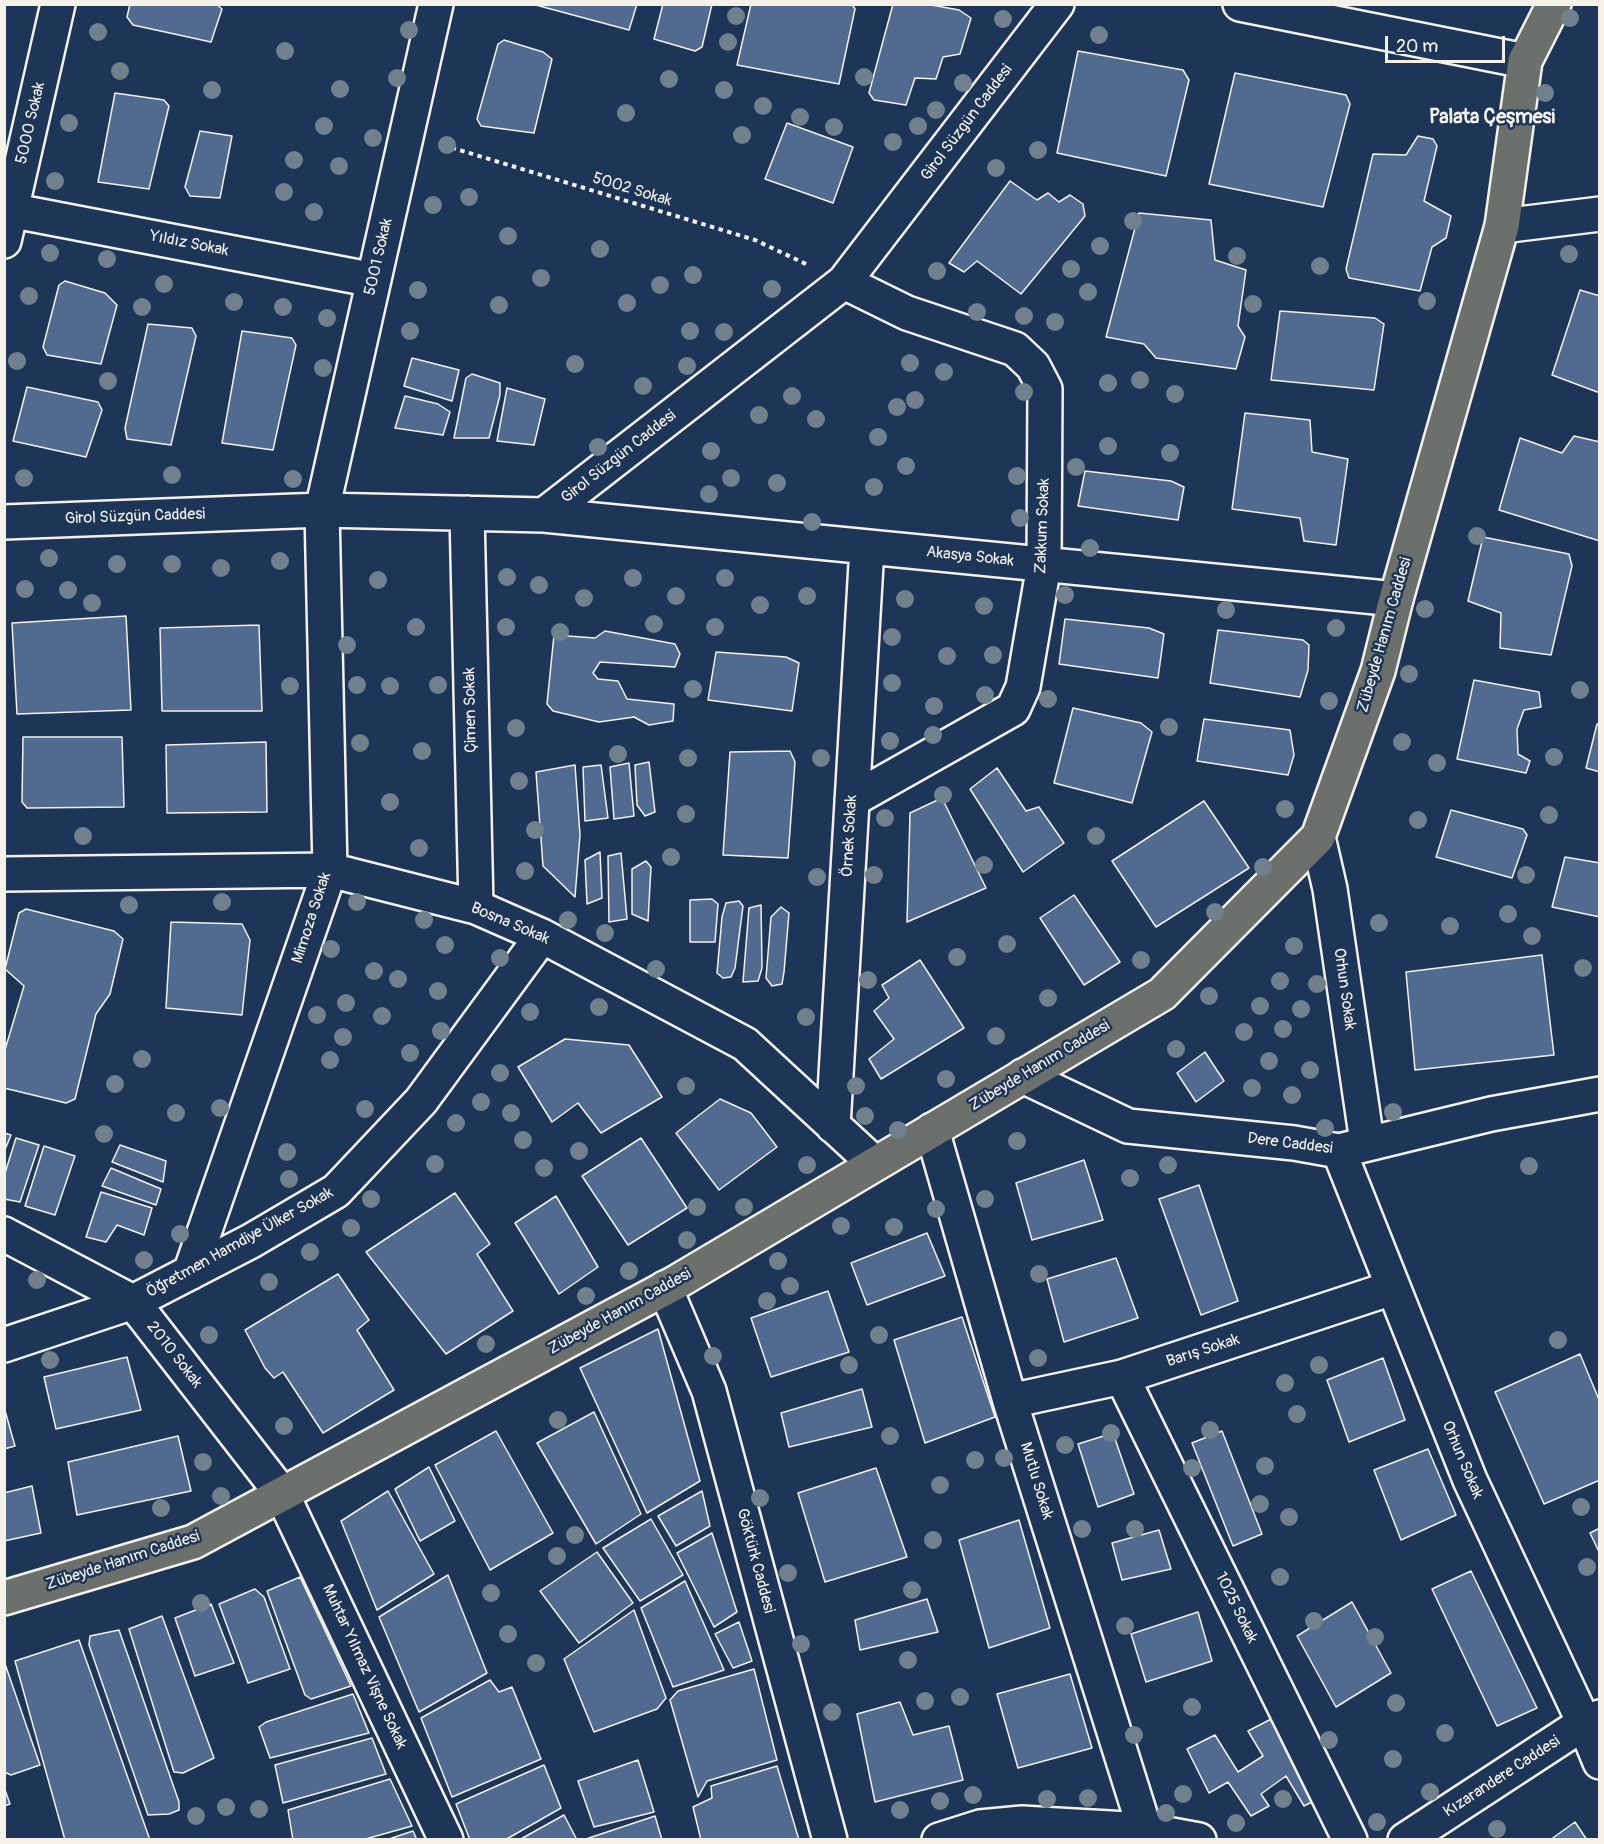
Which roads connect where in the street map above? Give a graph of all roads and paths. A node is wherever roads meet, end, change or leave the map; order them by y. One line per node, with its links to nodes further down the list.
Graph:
1 (58, 4): 9 (street, 5000 Sokak)
2 (436, 4): 7 (street, 5001 Sokak)
3 (1057, 4): 12 (street, Girol Süzgün Caddesi)
4 (1240, 4): 6 (street)
5 (1554, 4): 6 (main road, Zübeyde Hanım Caddesi)
6 (1525, 61): 10 (main road, Zübeyde Hanım Caddesi)
7 (407, 134): 11 (street, 5001 Sokak); 12 (path, 5002 Sokak)
8 (1599, 214): 10 (street)
9 (7, 220): 11 (street, Yıldız Sokak)
10 (1502, 226): 19 (main road, Zübeyde Hanım Caddesi)
11 (374, 280): 13 (street, 5001 Sokak)
12 (844, 282): 15 (street, Girol Süzgün Caddesi); 18 (street, Zakkum Sokak)
13 (322, 510): 14 (street, Girol Süzgün Caddesi); 16 (street, Girol Süzgün Caddesi); 22 (street, Mimoza Sokak)
14 (467, 513): 15 (street, Girol Süzgün Caddesi); 24 (street, Çimen Sokak)
15 (544, 515): 17 (street, Akasya Sokak)
16 (4, 522)
17 (867, 547): 18 (street, Akasya Sokak); 20 (street, Örnek Sokak)
18 (1044, 565): 19 (street, Akasya Sokak); 20 (street, Zakkum Sokak)
19 (1396, 599): 21 (main road, Zübeyde Hanım Caddesi)
20 (852, 800): 28 (street, Örnek Sokak)
21 (1318, 837): 26 (main road, Zübeyde Hanım Caddesi); 30 (street, Orhun Sokak)
22 (330, 870): 23 (street, Bosna Sokak); 24 (street, Bosna Sokak); 33 (street, Mimoza Sokak)
23 (4, 874)
24 (476, 907): 25 (street, Bosna Sokak)
25 (542, 936): 28 (street, Bosna Sokak); 33 (street, Öğretmen Hamdiye Ülker Sokak)
26 (1023, 1076): 29 (main road, Zübeyde Hanım Caddesi); 30 (street, Dere Caddesi)
27 (1599, 1094): 30 (street, Dere Caddesi)
28 (833, 1126): 31 (street, Bosna Sokak)
29 (932, 1130): 31 (main road, Zübeyde Hanım Caddesi); 39 (street, Mutlu Sokak)
30 (1353, 1147): 35 (street, Orhun Sokak)
31 (875, 1164): 34 (main road, Zübeyde Hanım Caddesi)
32 (4, 1234): 36 (street, 2010 Sokak)
33 (190, 1272): 36 (street, Öğretmen Hamdiye Ülker Sokak)
34 (665, 1288): 40 (main road, Zübeyde Hanım Caddesi); 46 (street, Göktürk Caddesi)
35 (1392, 1288): 38 (street, Barış Sokak); 42 (street, Orhun Sokak)
36 (133, 1302): 37 (street, Öğretmen Hamdiye Ülker Sokak); 40 (street, 2010 Sokak)
37 (4, 1344)
38 (1122, 1377): 39 (street, Barış Sokak); 49 (street, 1025 Sokak)
39 (1010, 1401): 44 (street, Mutlu Sokak)
40 (282, 1494): 41 (main road, Zübeyde Hanım Caddesi); 45 (street, Muhtar Yılmaz Vişne Sokak)
41 (4, 1598)
42 (1592, 1720): 43 (street, Orhun Sokak); 50 (street, Kızarandere Caddesi)
43 (1599, 1762)
44 (1145, 1830): 47 (street); 48 (street)
45 (447, 1839)
46 (830, 1839)
47 (939, 1839)
48 (1199, 1839)
49 (1350, 1839)
50 (1405, 1839)

